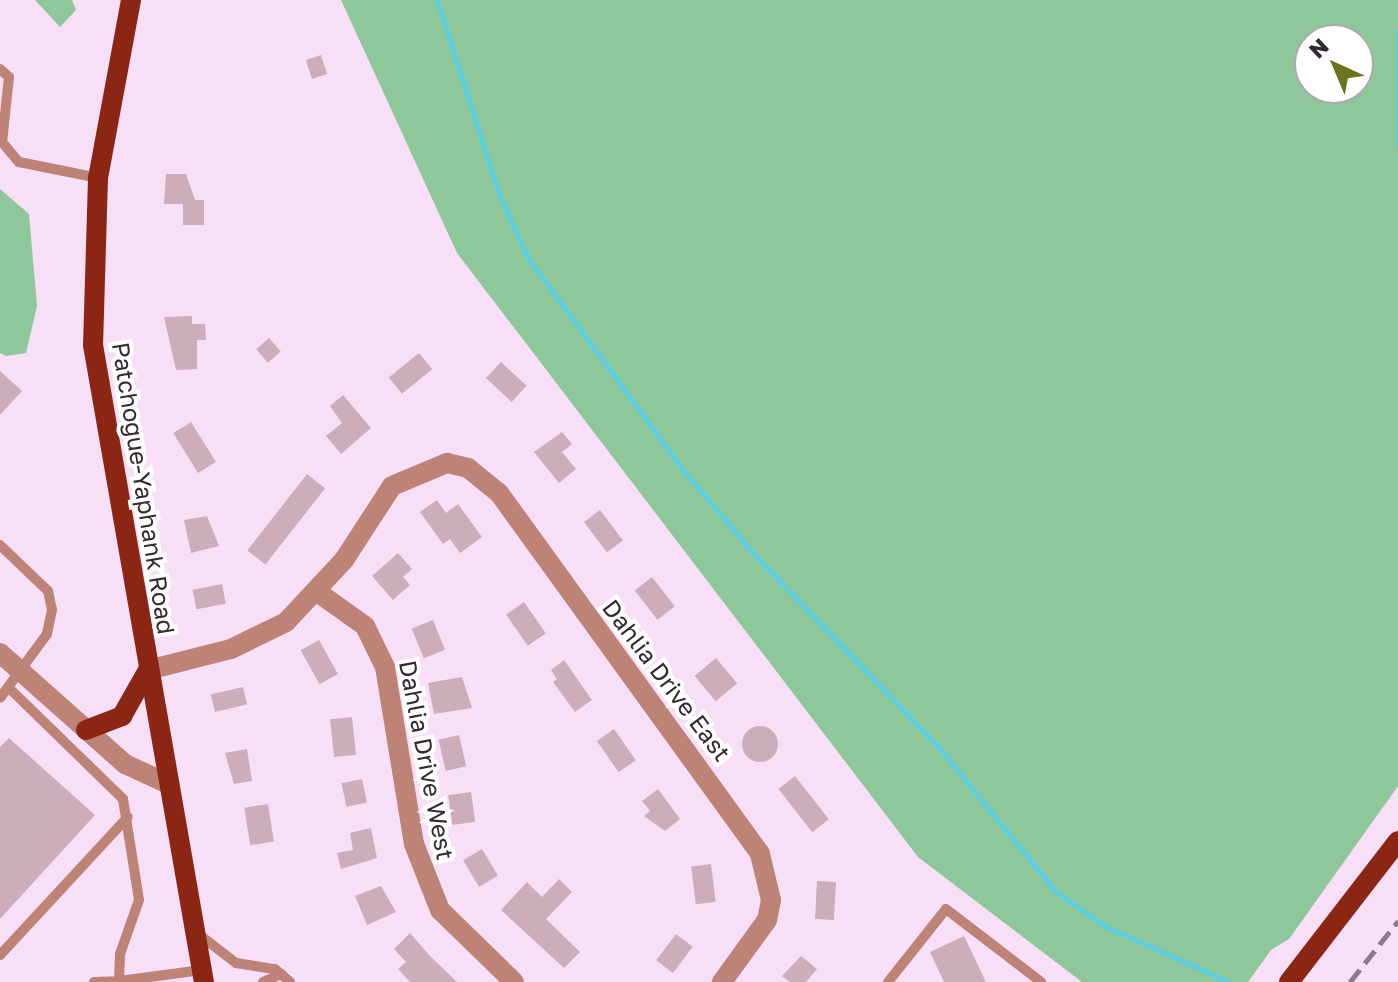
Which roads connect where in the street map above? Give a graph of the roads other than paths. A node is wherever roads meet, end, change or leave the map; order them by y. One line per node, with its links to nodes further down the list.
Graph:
1 (131, 0): 3 (main road, Patchogue-Yaphank Road)
2 (0, 69): 3 (lane)
3 (98, 178): 7 (main road, Patchogue-Yaphank Road)
4 (0, 545): 8 (lane)
5 (316, 591): 7 (street, Dahlia Drive East); 22 (street, Dahlia Drive West); 23 (street, Dahlia Drive East)
6 (0, 653): 8 (street)
7 (148, 670): 10 (main road); 11 (main road, Patchogue-Yaphank Road)
8 (15, 681): 9 (lane); 10 (street); 12 (lane)
9 (0, 698)
10 (86, 730): 11 (street)
11 (168, 784): 14 (main road, Patchogue-Yaphank Road)
12 (128, 817): 15 (lane); 18 (lane)
13 (1398, 841): 26 (main road)
14 (195, 931): 16 (main road, Patchogue-Yaphank Road); 17 (lane)
15 (0, 955)
16 (203, 976): 18 (lane)
17 (282, 978): 20 (lane); 21 (lane)
18 (119, 981): 19 (lane)
19 (94, 982)
20 (263, 982)
21 (290, 982)
22 (514, 982)
23 (722, 982)
24 (888, 982): 25 (lane)
25 (1041, 982)
26 (1289, 982)

